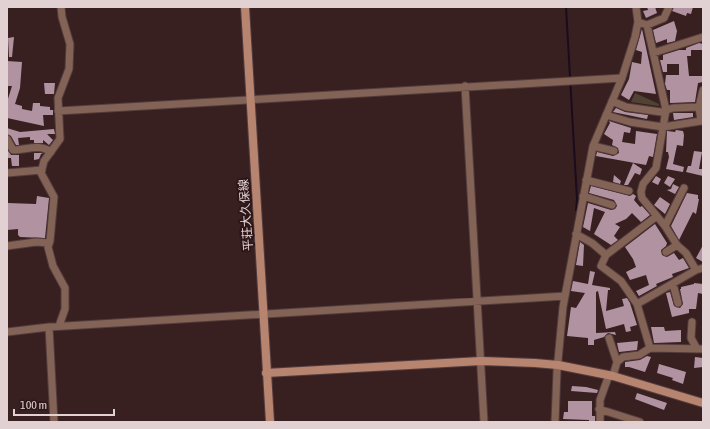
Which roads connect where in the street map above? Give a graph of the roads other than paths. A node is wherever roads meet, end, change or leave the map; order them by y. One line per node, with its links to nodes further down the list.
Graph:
1 (62, 7): 16 (street)
2 (245, 7): 12 (street, 平荘大久保線)
3 (636, 7): 5 (street)
4 (669, 7): 6 (street)
5 (638, 22): 6 (street); 9 (street)
6 (646, 25): 8 (street)
7 (703, 37): 8 (street)
8 (653, 53): 15 (street)
9 (622, 78): 10 (street); 13 (street)
10 (464, 86): 12 (street); 42 (street)
11 (703, 90): 14 (street)
12 (250, 99): 16 (street); 45 (street, 平荘大久保線)
13 (612, 101): 15 (street); 17 (street)
14 (699, 107): 15 (street); 18 (street)
15 (666, 110): 19 (street)
16 (58, 111): 23 (street)
17 (606, 114): 19 (street); 21 (street)
18 (702, 121): 19 (street)
19 (663, 127): 31 (street)
20 (7, 139): 23 (street)
21 (592, 146): 22 (street); 26 (street)
22 (614, 151)
23 (51, 152): 24 (street)
24 (42, 170): 25 (street); 34 (street)
25 (7, 173)
26 (586, 180): 28 (street); 29 (street)
27 (684, 188): 32 (street)
28 (628, 192)
29 (583, 196): 30 (street); 33 (street)
30 (612, 205)
31 (657, 216): 32 (street); 38 (street)
32 (666, 226): 35 (street)
33 (576, 234): 38 (street); 41 (street)
34 (49, 243): 36 (street); 47 (street)
35 (676, 245): 37 (street); 39 (street)
36 (7, 246)
37 (666, 252)
38 (606, 255): 44 (street)
39 (699, 269): 40 (street)
40 (673, 284): 43 (street); 44 (street)
41 (565, 296): 42 (street); 55 (street)
42 (477, 301): 45 (street); 53 (street)
43 (678, 303)
44 (637, 304): 51 (street)
45 (264, 313): 47 (street); 56 (street, 平荘大久保線)
46 (692, 322): 52 (street)
47 (59, 326): 48 (street)
48 (49, 327): 49 (street); 60 (street)
49 (7, 332)
50 (609, 338): 54 (street)
51 (650, 348): 52 (street); 54 (street)
52 (700, 349)
53 (481, 361): 55 (street); 56 (street); 62 (street)
54 (617, 362): 57 (street)
55 (558, 365): 57 (street); 63 (street)
56 (266, 373): 61 (street, 平荘大久保線)
57 (611, 375): 58 (street); 59 (street)
58 (703, 403)
59 (599, 409): 64 (street); 65 (street)
60 (54, 422)
61 (270, 422)
62 (484, 422)
63 (555, 422)
64 (600, 422)
65 (640, 422)

